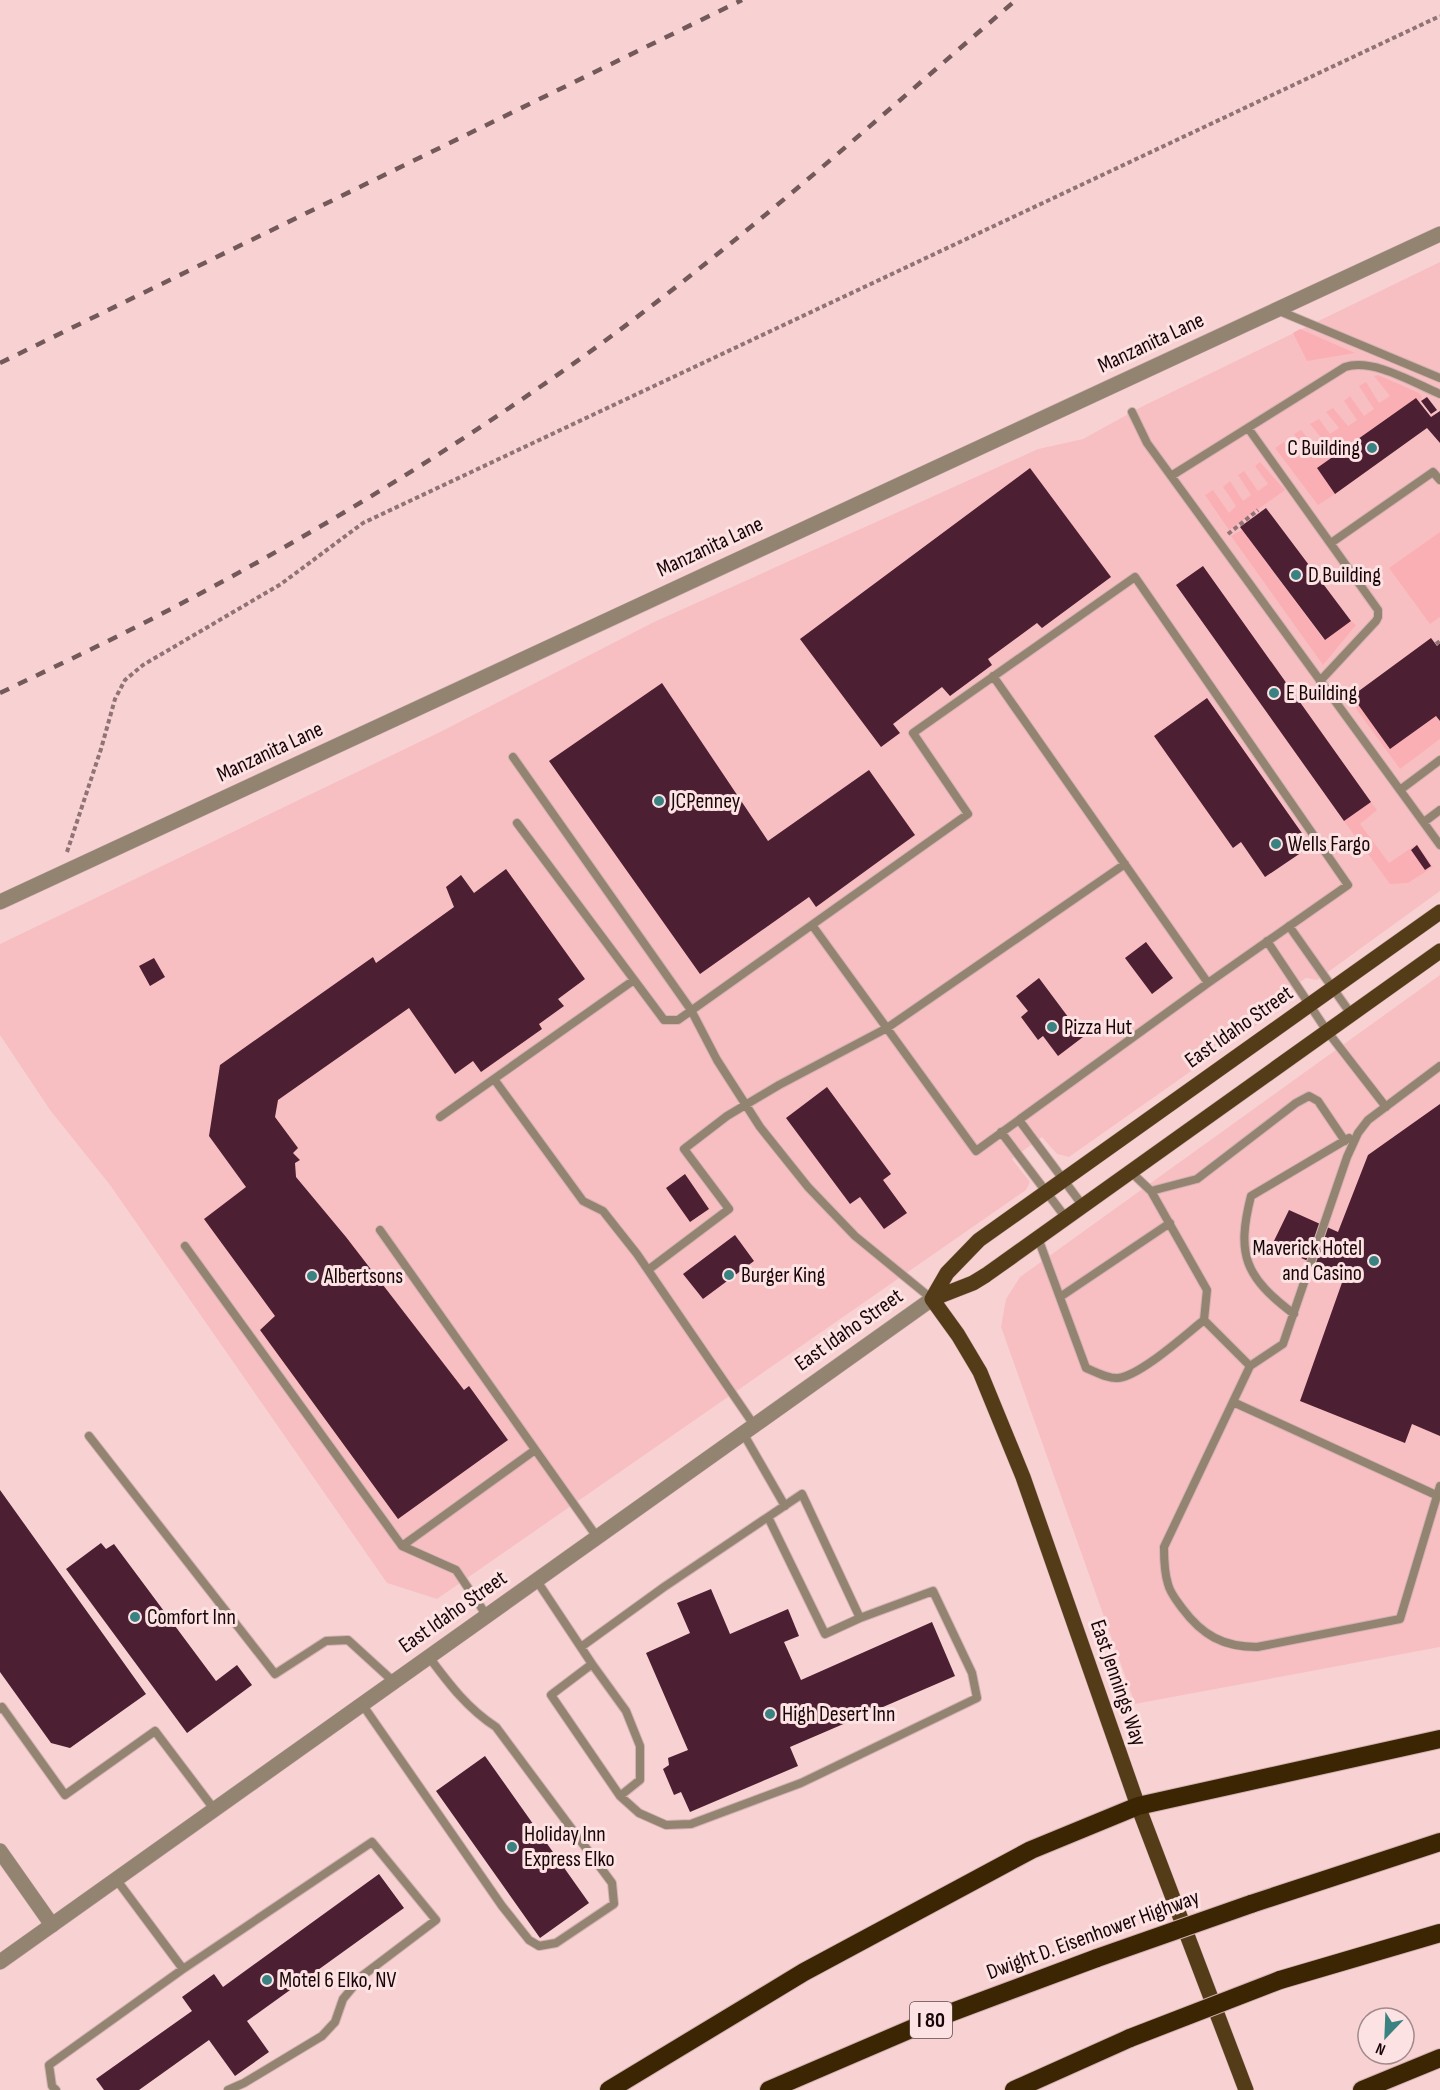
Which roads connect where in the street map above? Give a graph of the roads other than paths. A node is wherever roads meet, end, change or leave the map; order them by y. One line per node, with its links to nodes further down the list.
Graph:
1 (1440, 234): 2 (street, Manzanita Lane)
2 (1277, 310): 3 (lane); 20 (street, Manzanita Lane)
3 (1440, 378)
4 (1440, 394): 6 (lane)
5 (1132, 412): 7 (lane)
6 (1248, 428): 7 (lane); 9 (lane)
7 (1171, 476): 11 (lane)
8 (1440, 480): 9 (lane)
9 (1331, 543): 11 (lane)
10 (993, 676): 19 (lane); 22 (lane); 23 (lane)
11 (1320, 681): 14 (lane)
12 (513, 757): 30 (lane)
13 (1440, 760): 14 (lane)
14 (1400, 790): 16 (lane)
15 (1440, 810): 16 (lane)
16 (1424, 822): 18 (lane)
17 (517, 824): 26 (lane)
18 (1440, 845)
19 (1125, 864): 27 (lane); 32 (lane)
20 (0, 902)
21 (1440, 912): 28 (main road, East Idaho Street)
22 (812, 925): 30 (lane); 32 (lane)
23 (1289, 926): 24 (lane); 28 (lane)
24 (1267, 941): 27 (lane); 29 (lane)
25 (1440, 951): 31 (main road, East Idaho Street)
26 (634, 980): 30 (lane); 35 (lane)
27 (1208, 983): 39 (lane)
28 (1332, 988): 29 (main road, East Idaho Street); 31 (lane)
29 (1309, 1005): 33 (lane); 44 (main road, East Idaho Street)
30 (691, 1010): 36 (lane)
31 (1351, 1014): 33 (main road, East Idaho Street)
32 (887, 1028): 36 (lane); 40 (lane)
33 (1327, 1031): 37 (lane); 43 (main road, East Idaho Street)
34 (1440, 1066): 37 (lane)
35 (494, 1079): 38 (lane); 53 (lane)
36 (745, 1105): 53 (lane); 55 (lane)
37 (1386, 1107): 41 (lane)
38 (440, 1117)
39 (1018, 1120): 40 (lane); 44 (lane)
40 (1001, 1132): 46 (lane)
41 (1359, 1132): 42 (lane); 56 (lane)
42 (1345, 1140): 45 (lane); 56 (lane)
43 (1131, 1172): 45 (lane); 47 (main road, East Idaho Street)
44 (1064, 1180): 46 (main road, East Idaho Street); 47 (lane)
45 (1151, 1191): 49 (lane)
46 (1046, 1192): 48 (lane); 55 (main road, East Idaho Street)
47 (1083, 1206): 48 (main road, East Idaho Street)
48 (1065, 1218): 51 (main road, East Idaho Street)
49 (1170, 1223): 54 (lane); 57 (lane)
50 (380, 1230): 62 (lane)
51 (1038, 1238): 54 (lane); 55 (main road, East Idaho Street)
52 (185, 1246): 67 (lane)
53 (648, 1270): 60 (lane)
54 (1060, 1297): 57 (lane)
55 (932, 1299): 60 (street, East Idaho Street); 79 (main road, East Jennings Way)
56 (1294, 1314): 58 (lane)
57 (1204, 1320): 58 (lane)
58 (1250, 1366): 59 (lane)
59 (1233, 1402): 63 (lane); 63 (lane)
60 (749, 1429): 64 (lane); 66 (street, East Idaho Street)
61 (89, 1436): 74 (lane)
62 (536, 1450): 66 (lane); 67 (lane)
63 (1438, 1490)
64 (785, 1506): 65 (lane); 70 (lane)
65 (768, 1517): 70 (lane); 71 (lane)
66 (597, 1537): 68 (street, East Idaho Street)
67 (402, 1546): 69 (lane)
68 (537, 1581): 69 (street, East Idaho Street); 71 (lane)
69 (487, 1616): 72 (street, East Idaho Street)
70 (860, 1618): 78 (lane)
71 (581, 1647): 73 (lane)
72 (429, 1657): 74 (street, East Idaho Street); 75 (lane)
73 (592, 1664): 78 (lane); 78 (lane)
74 (393, 1682): 75 (street, East Idaho Street)
75 (362, 1704): 80 (street, East Idaho Street)
76 (0, 1709): 80 (lane)
77 (1440, 1739): 79 (highway)
78 (620, 1796)
79 (1138, 1806): 91 (highway); 94 (main road, East Jennings Way)
80 (214, 1809): 83 (street, East Idaho Street)
81 (1440, 1842): 92 (highway, Dwight D. Eisenhower Highway / I 80, bridge)
82 (0, 1851): 84 (street)
83 (116, 1879): 84 (street, East Idaho Street); 87 (lane)
84 (52, 1925): 86 (street, East Idaho Street)
85 (1440, 1934): 93 (highway, bridge)
86 (0, 1962)
87 (183, 1969): 89 (lane); 90 (lane)
88 (1440, 2058): 95 (highway)
89 (56, 2090)
90 (228, 2090)
91 (609, 2090)
92 (769, 2090)
93 (1014, 2090)
94 (1246, 2090)
95 (1362, 2090)

